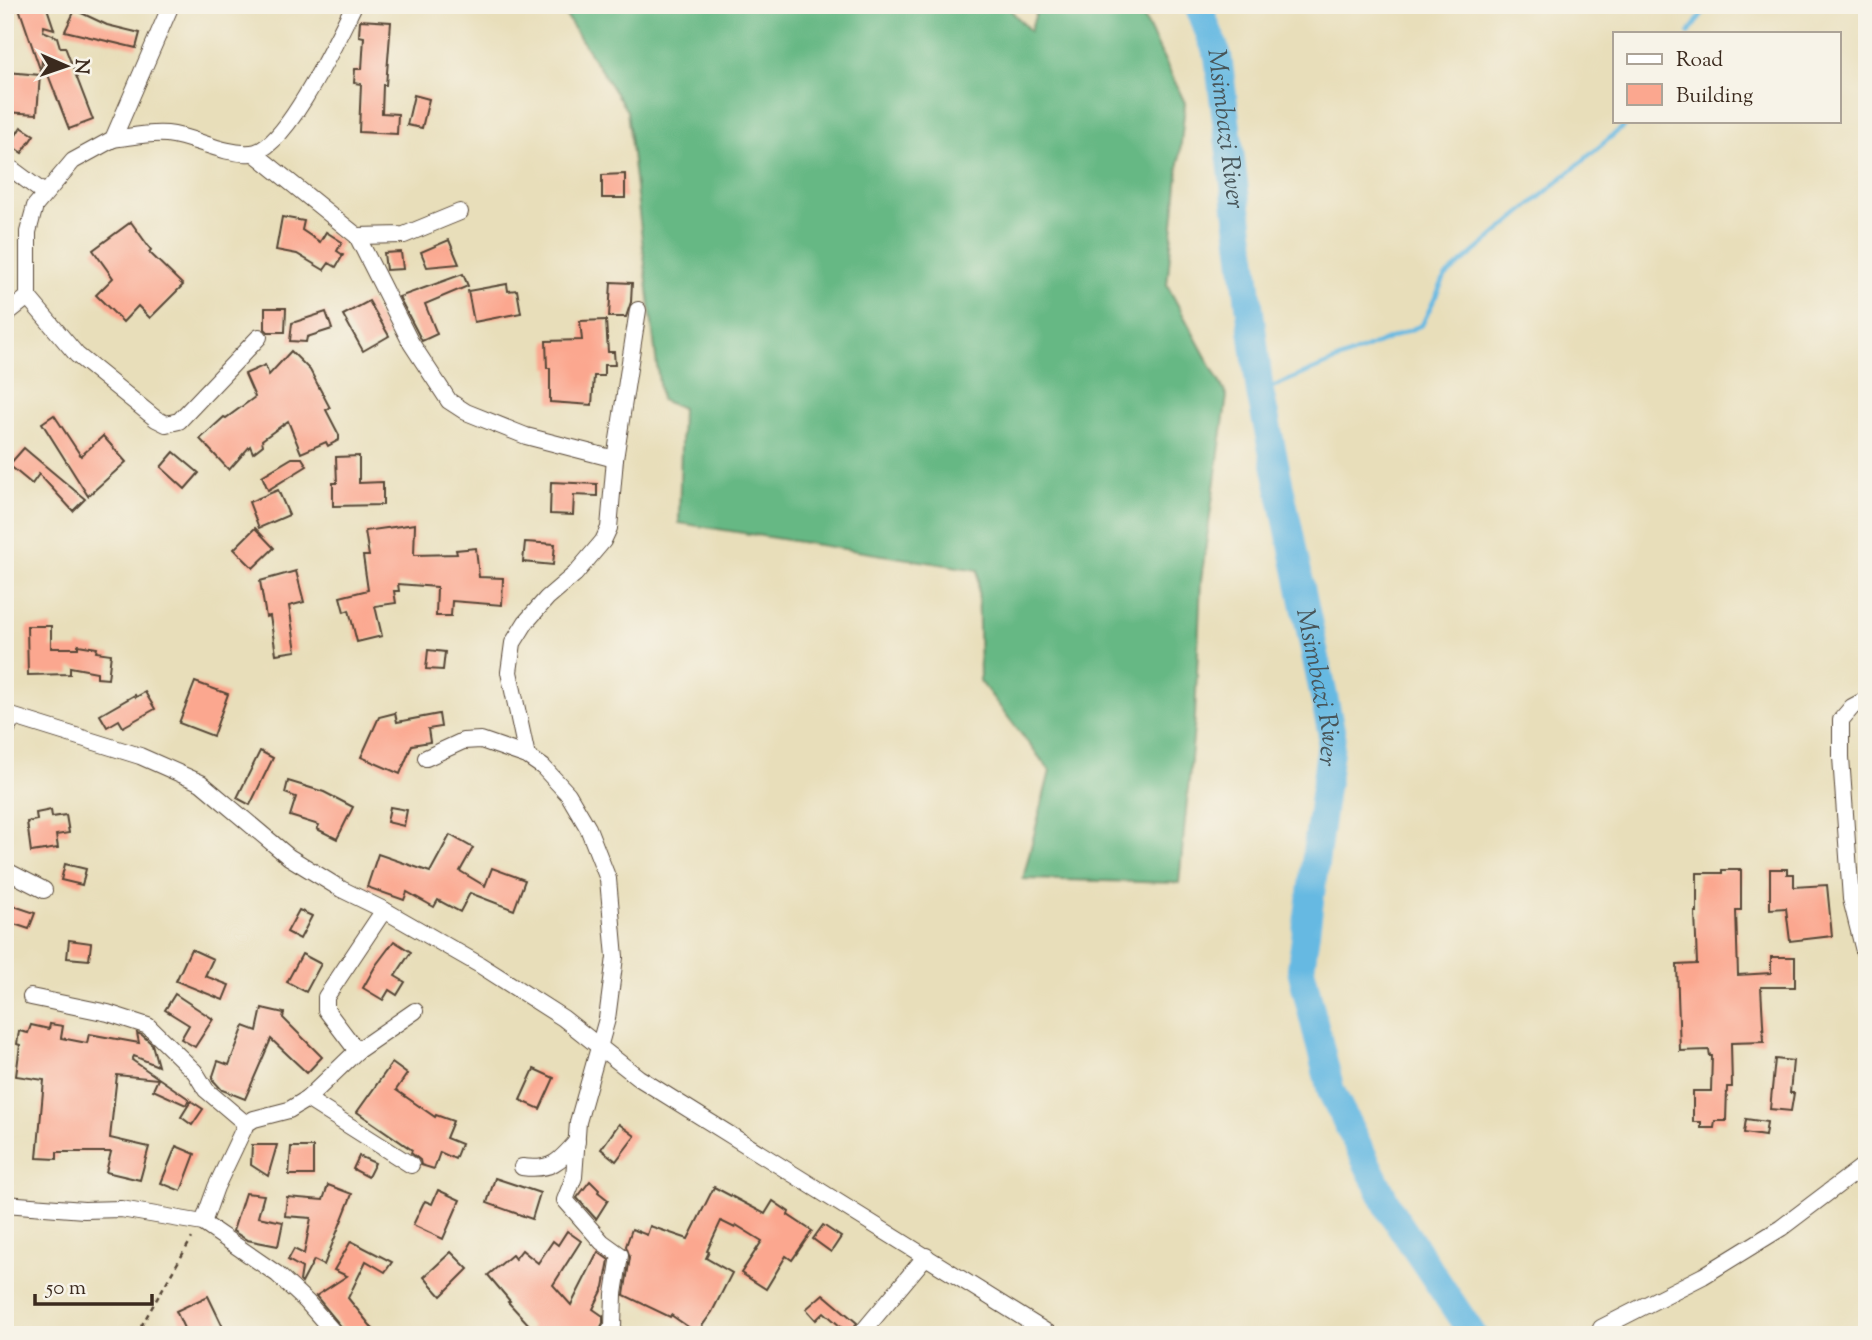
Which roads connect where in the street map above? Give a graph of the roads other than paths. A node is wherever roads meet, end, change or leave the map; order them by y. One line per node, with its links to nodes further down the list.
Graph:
1 (171, 5): 3 (street)
2 (354, 5): 4 (street)
3 (113, 139): 4 (street); 6 (street)
4 (254, 153): 8 (street)
5 (5, 164): 6 (street)
6 (44, 193): 9 (street)
7 (460, 212): 8 (street)
8 (357, 236): 13 (street)
9 (28, 297): 11 (street); 12 (street)
10 (638, 310): 13 (street)
11 (5, 315)
12 (260, 337)
13 (615, 459): 16 (street)
14 (1867, 699): 21 (street)
15 (7, 725): 20 (street)
16 (527, 756): 17 (street); 25 (street)
17 (426, 758)
18 (5, 870): 19 (street)
19 (44, 890)
20 (384, 910): 25 (street); 26 (street)
21 (1865, 942): 22 (street)
22 (1867, 963)
23 (31, 997): 28 (street)
24 (415, 1011): 26 (street)
25 (600, 1046): 29 (street); 35 (street)
26 (357, 1051): 27 (street)
27 (307, 1099): 28 (street); 31 (street)
28 (246, 1124): 34 (street)
29 (577, 1141): 32 (street); 39 (street)
30 (1867, 1163): 37 (street)
31 (411, 1166)
32 (522, 1167)
33 (5, 1204): 34 (street)
34 (203, 1223): 38 (street)
35 (926, 1256): 36 (street); 40 (street)
36 (1025, 1328): 41 (street)
37 (1601, 1328)
38 (332, 1333)
39 (607, 1335)
40 (860, 1335)
41 (1051, 1335)

